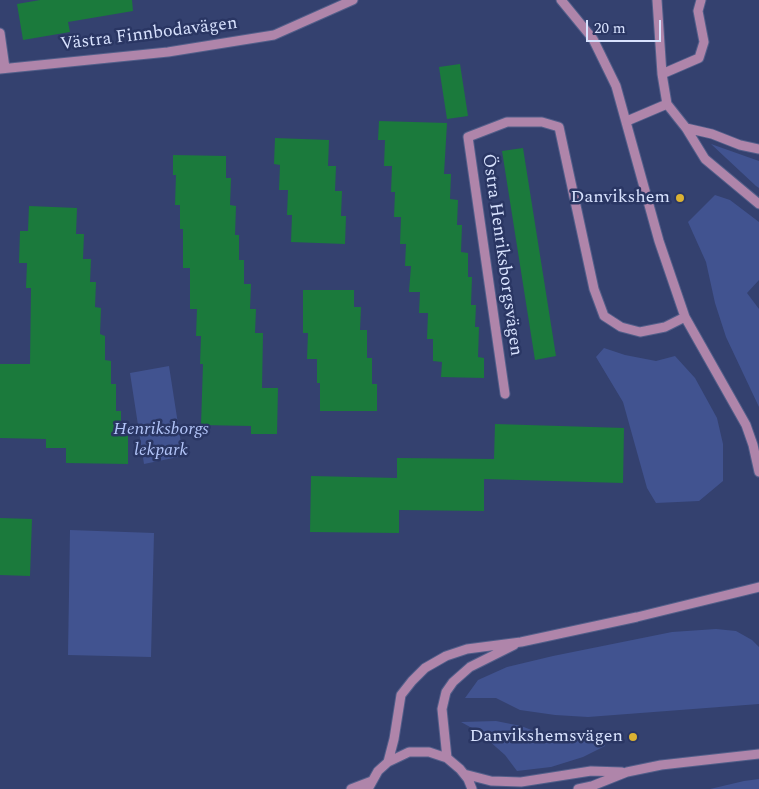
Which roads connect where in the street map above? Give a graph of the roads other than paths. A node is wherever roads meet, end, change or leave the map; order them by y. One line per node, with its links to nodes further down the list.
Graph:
1 (352, 0): 6 (street, Västra Finnbodavägen)
2 (561, 0): 9 (street)
3 (657, 0): 7 (street)
4 (701, 0): 7 (street)
5 (0, 33): 6 (street)
6 (3, 69)
7 (662, 74): 8 (street)
8 (668, 104): 9 (street); 10 (street)
9 (626, 120): 13 (street)
10 (686, 128): 11 (street); 12 (street)
11 (759, 149)
12 (759, 204)
13 (685, 317): 14 (street, Östra Henriksborgsvägen); 15 (street)
14 (505, 394)
15 (759, 472)
16 (759, 587): 17 (street)
17 (521, 642): 19 (street); 20 (street)
18 (759, 754): 21 (street)
19 (447, 758): 20 (street); 22 (street)
20 (388, 762): 23 (street)
21 (627, 772): 22 (street); 26 (street)
22 (464, 774): 25 (street)
23 (370, 785): 24 (street)
24 (350, 789)
25 (472, 789)
26 (578, 789)

